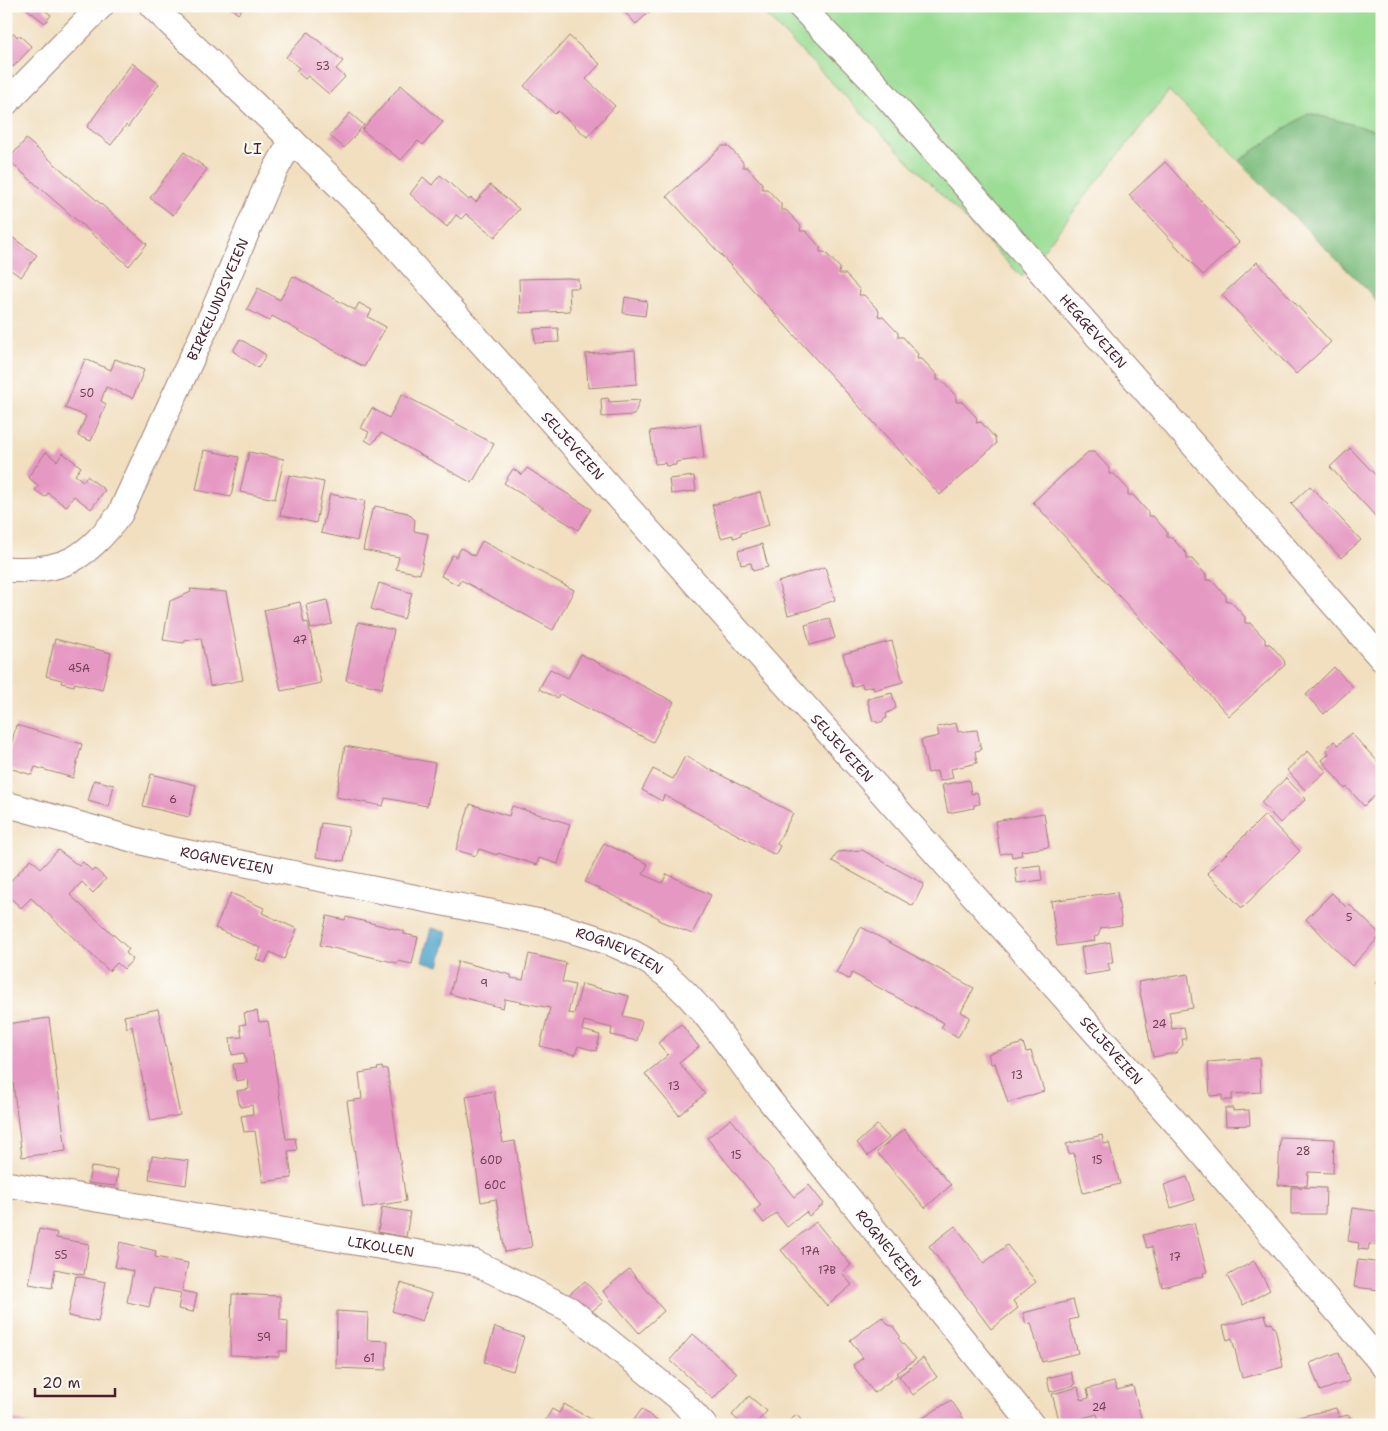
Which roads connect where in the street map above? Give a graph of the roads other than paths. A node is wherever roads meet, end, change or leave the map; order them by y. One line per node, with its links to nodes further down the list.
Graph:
1 (101, 6): 4 (street)
2 (152, 6): 5 (street)
3 (800, 6): 7 (street, HEGGEVEIEN)
4 (6, 103)
5 (292, 140): 6 (street, BIRKELUNDSVEIEN); 10 (street, SELJEVEIEN)
6 (6, 569)
7 (1382, 659)
8 (6, 804): 12 (street, ROGNEVEIEN)
9 (6, 1184): 11 (street, LIKOLLEN)
10 (1382, 1364)
11 (704, 1425)
12 (1032, 1425)

